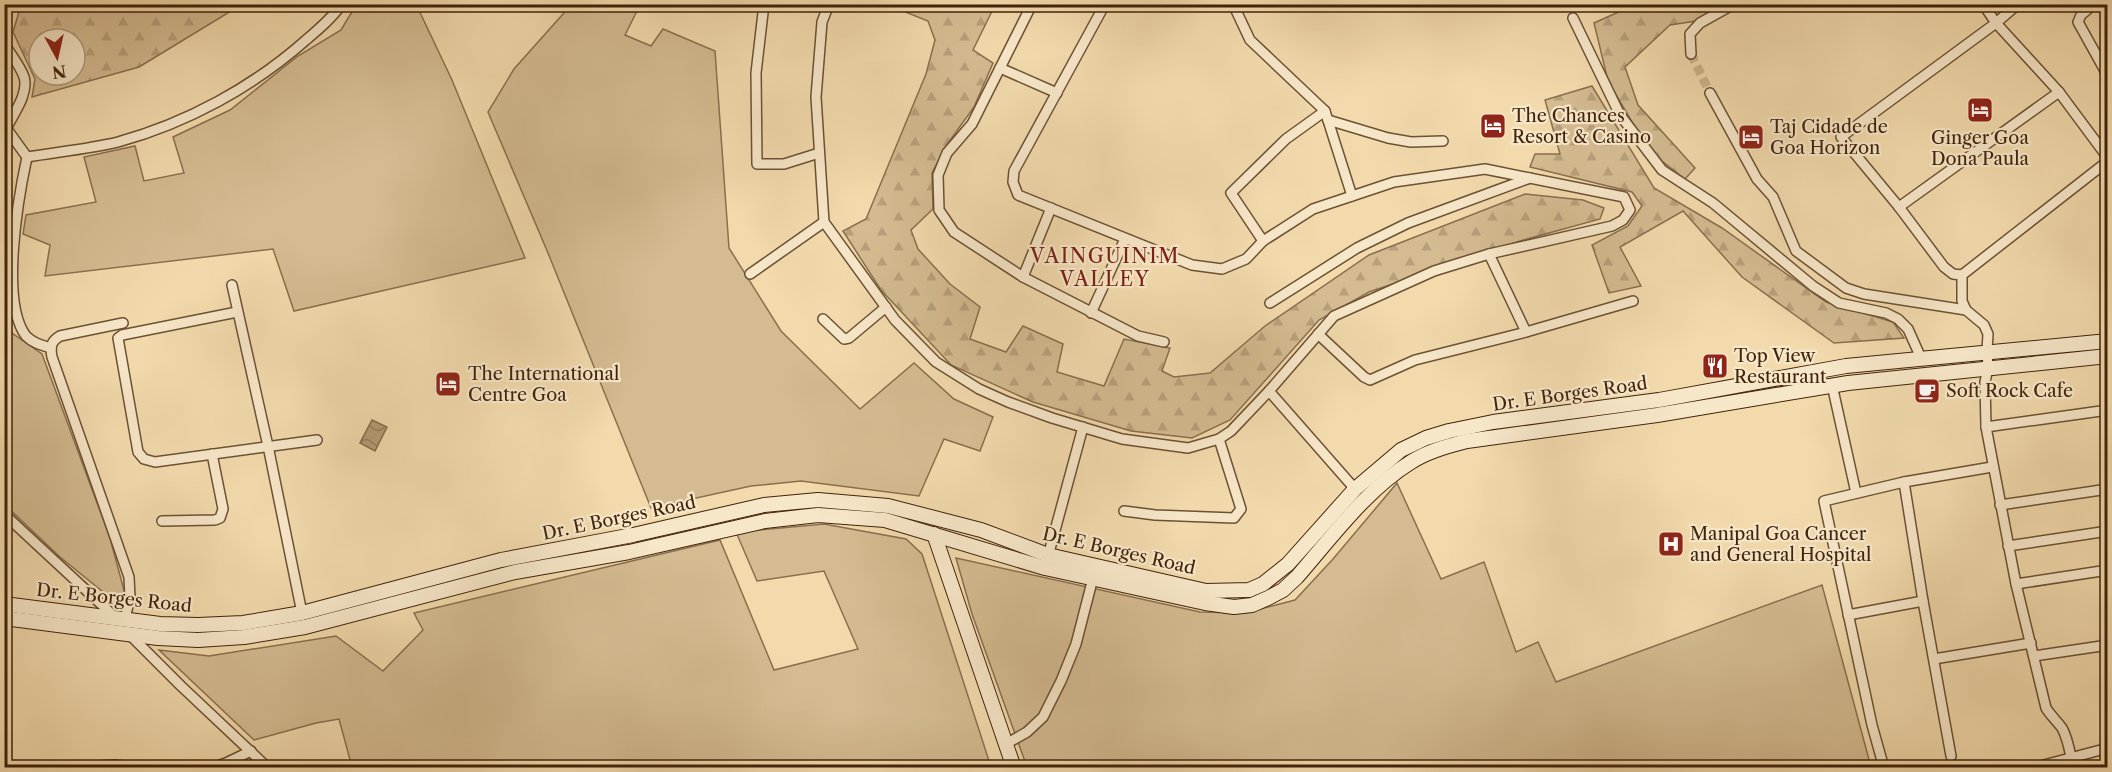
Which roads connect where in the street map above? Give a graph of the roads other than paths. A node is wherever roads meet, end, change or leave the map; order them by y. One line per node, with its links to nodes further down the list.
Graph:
1 (9, 4): 13 (street)
2 (342, 4): 26 (street)
3 (765, 4): 25 (street)
4 (829, 4): 25 (street)
5 (1032, 4): 17 (street)
6 (1105, 4): 20 (street)
7 (1233, 4): 22 (street)
8 (1734, 4): 16 (street)
9 (1983, 4): 14 (street)
10 (2018, 4): 14 (street)
11 (2094, 4): 18 (street)
12 (1573, 18): 55 (street)
13 (4, 20)
14 (1996, 23): 19 (street); 30 (street)
15 (4, 43): 23 (street)
16 (1691, 54)
17 (1000, 68): 20 (street); 38 (street)
18 (2108, 76)
19 (2059, 92): 27 (street); 30 (street)
20 (1057, 93): 31 (street)
21 (1710, 93): 43 (street)
22 (1326, 115): 24 (street); 29 (street); 34 (street)
23 (6, 126): 26 (street)
24 (1443, 141)
25 (819, 153): 32 (street)
26 (27, 157): 52 (street)
27 (2108, 159): 37 (street)
28 (1530, 178): 29 (street); 35 (street); 41 (street)
29 (1352, 196): 34 (street)
30 (1899, 207): 37 (street)
31 (1051, 208): 33 (street); 38 (street)
32 (824, 222): 36 (street); 42 (street)
33 (1125, 239): 34 (street); 45 (street)
34 (1263, 242)
35 (1488, 254): 48 (street); 49 (street)
36 (750, 274)
37 (1962, 275): 43 (street)
38 (1023, 277): 45 (street)
39 (232, 285): 44 (street)
40 (1633, 301): 48 (street)
41 (1270, 303)
42 (886, 307): 46 (street); 60 (street)
43 (1966, 310): 53 (street)
44 (237, 312): 64 (street); 65 (street)
45 (1091, 313): 51 (street)
46 (824, 319)
47 (123, 323): 52 (street)
48 (1526, 332): 49 (street)
49 (1318, 334): 58 (street)
50 (2108, 341): 53 (main road, Dr. E Borges Road)
51 (1164, 342)
52 (51, 348): 87 (street)
53 (1987, 351): 55 (main road, Dr. E Borges Road); 56 (street)
54 (2108, 356): 56 (main road, Dr. E Borges Road)
55 (1921, 358): 68 (main road, Dr. E Borges Road)
56 (1988, 368): 57 (main road, Dr. E Borges Road); 61 (street)
57 (1832, 385): 70 (street); 80 (main road, Dr. E Borges Road)
58 (1269, 391): 62 (street); 68 (street)
59 (2108, 410): 61 (street)
60 (1083, 427): 62 (street); 78 (street)
61 (1986, 428): 66 (street)
62 (1219, 439): 72 (street)
63 (317, 440): 64 (street)
64 (268, 446): 65 (street); 84 (street)
65 (212, 454): 74 (street)
66 (1992, 467): 67 (street); 71 (street)
67 (1904, 483): 70 (street); 82 (street)
68 (1355, 489): 78 (main road, Dr. E Borges Road)
69 (2108, 489): 71 (street)
70 (1856, 493): 85 (street)
71 (2000, 505): 77 (street)
72 (1124, 511)
73 (4, 514): 87 (street)
74 (162, 521)
75 (2108, 531): 77 (street)
76 (934, 534): 78 (main road, Dr. E Borges Road); 88 (main road, Dr. E Borges Road); 93 (main road)
77 (2008, 546): 81 (street)
78 (1046, 562): 80 (main road, Dr. E Borges Road); 84 (main road, Dr. E Borges Road)
79 (2108, 570): 81 (street)
80 (1093, 578): 93 (street)
81 (2016, 584): 89 (street)
82 (1923, 601): 85 (street); 92 (street)
83 (4, 604): 87 (main road, Dr. E Borges Road)
84 (302, 613): 87 (main road, Dr. E Borges Road)
85 (1848, 615): 103 (street)
86 (4, 618): 88 (main road, Dr. E Borges Road)
87 (120, 618): 88 (street)
88 (129, 634): 95 (street)
89 (2031, 643): 91 (street); 92 (street)
90 (2108, 645): 91 (street)
91 (2034, 656): 97 (street)
92 (1934, 659): 96 (street)
93 (1006, 744): 102 (main road)
94 (2108, 748): 97 (street)
95 (251, 751): 100 (street); 101 (street)
96 (1951, 756)
97 (2071, 757): 104 (street)
98 (68, 768): 99 (street)
99 (142, 768)
100 (212, 768)
101 (268, 768)
102 (1014, 768)
103 (1884, 768)
104 (2033, 768)

